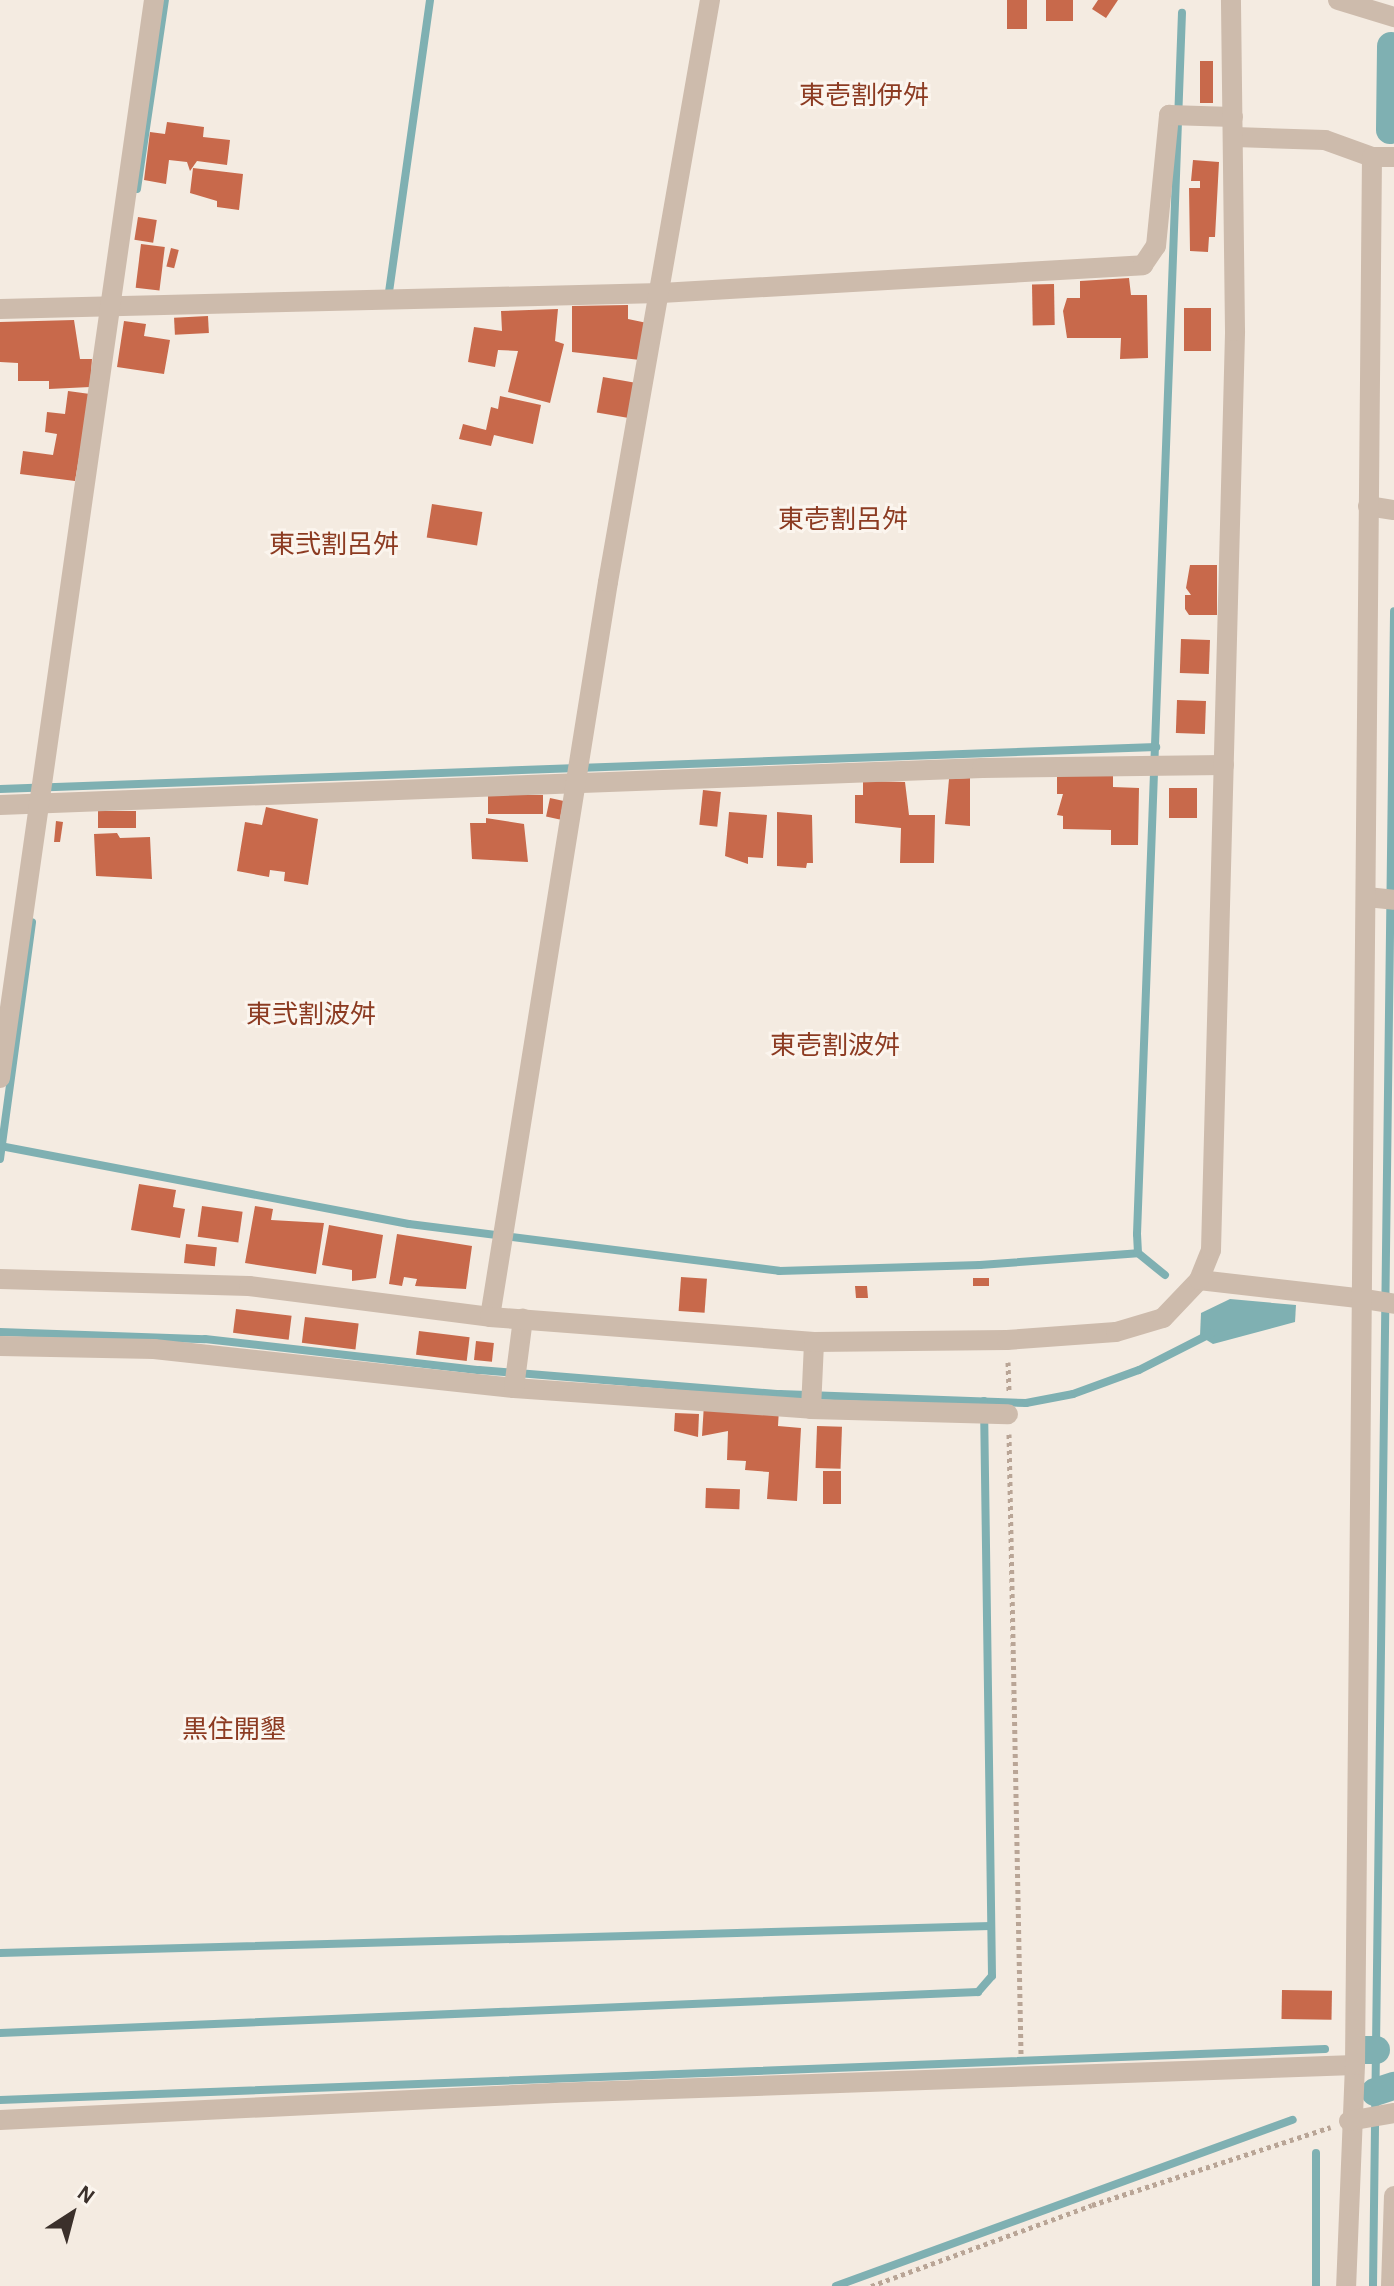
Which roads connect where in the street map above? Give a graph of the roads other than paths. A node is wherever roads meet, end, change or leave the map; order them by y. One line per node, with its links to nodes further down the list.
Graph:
1 (154, 0): 10 (street)
2 (710, 0): 9 (street)
3 (1231, 0): 6 (street)
4 (1338, 0): 5 (street)
5 (1394, 17)
6 (1234, 127): 7 (street); 9 (street); 13 (street)
7 (1372, 157): 8 (street); 12 (street)
8 (1394, 157)
9 (662, 286): 10 (street); 14 (street)
10 (110, 299): 11 (street); 15 (street)
11 (0, 309)
12 (1382, 508): 17 (street)
13 (1224, 765): 14 (street); 20 (street)
14 (578, 772): 15 (street); 22 (street)
15 (43, 796): 16 (street); 18 (street)
16 (0, 805)
17 (1381, 899): 21 (street)
18 (0, 1078)
19 (0, 1279): 22 (street)
20 (1199, 1280): 21 (street); 24 (street)
21 (1376, 1301): 29 (street)
22 (490, 1317): 23 (street)
23 (523, 1319): 24 (street); 26 (street)
24 (814, 1342): 27 (street)
25 (0, 1346): 26 (street)
26 (515, 1378): 27 (street)
27 (811, 1400): 28 (street)
28 (996, 1409)
29 (1355, 2065): 31 (street); 32 (street)
30 (1391, 2115): 32 (street)
31 (0, 2120)
32 (1356, 2120): 34 (street)
33 (1394, 2196): 35 (street)
34 (1346, 2286)
35 (1391, 2286)

